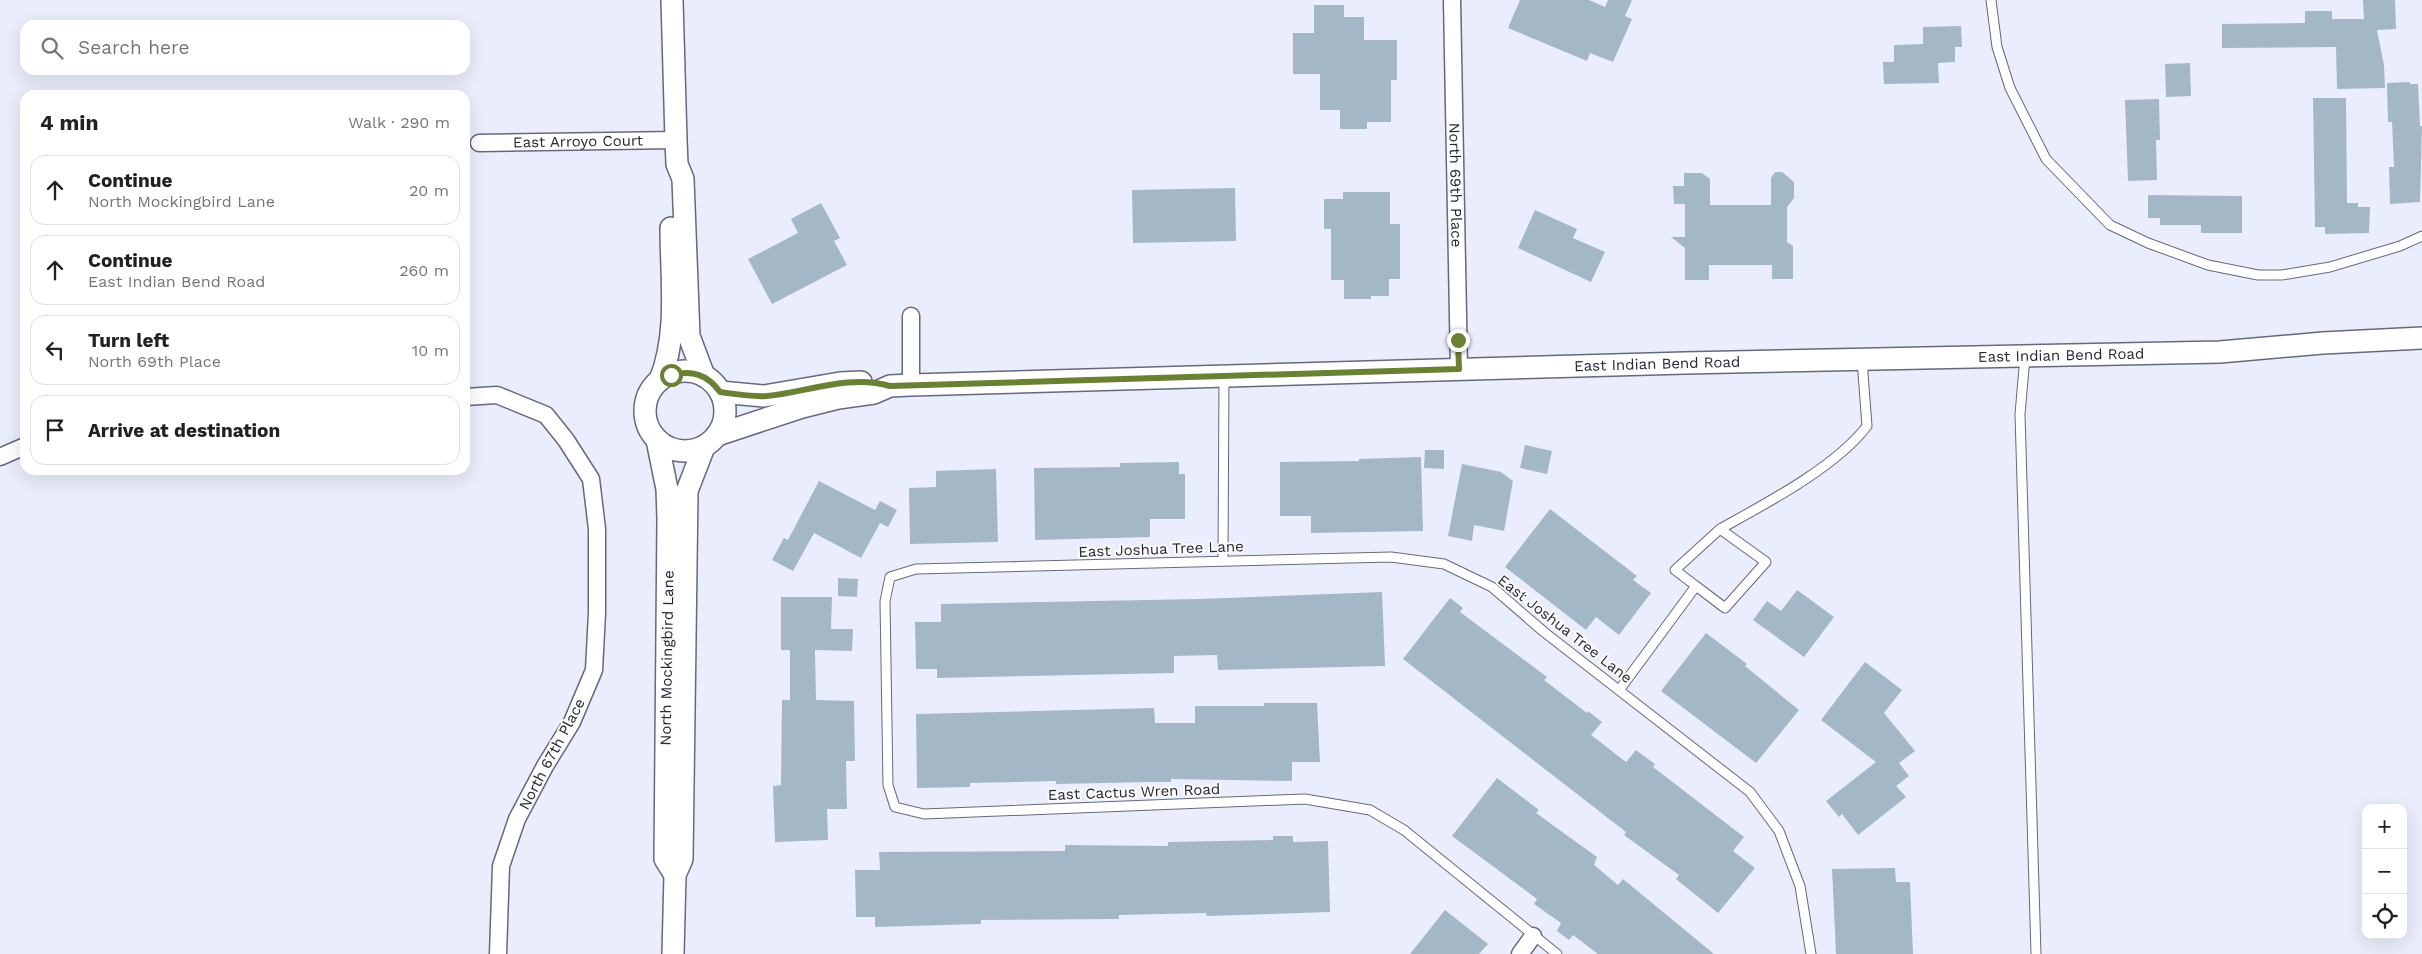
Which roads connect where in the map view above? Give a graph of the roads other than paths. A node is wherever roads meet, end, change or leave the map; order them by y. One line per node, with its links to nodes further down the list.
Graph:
1 (672, 0): 4 (street, North Mockingbird Lane)
2 (1452, 0): 12 (street, North 69th Place)
3 (1991, 0): 7 (lane)
4 (676, 140): 5 (street, East Arroyo Court); 6 (street, North Mockingbird Lane)
5 (480, 143)
6 (677, 164): 13 (street, North Mockingbird Lane); 15 (street, North Mockingbird Lane)
7 (2422, 237)
8 (910, 316): 16 (street)
9 (2422, 338): 10 (street, East Indian Bend Road)
10 (2025, 356): 11 (street, East Indian Bend Road); 36 (lane)
11 (1862, 360): 12 (street, East Indian Bend Road); 24 (lane)
12 (1459, 369): 14 (street, East Indian Bend Road)
13 (704, 376): 15 (street); 18 (street, North Mockingbird Lane)
14 (1224, 376): 16 (street, East Indian Bend Road); 25 (lane)
15 (660, 380): 20 (street, North Mockingbird Lane)
16 (911, 385): 17 (street, East Indian Bend Road)
17 (890, 386): 18 (street, East Indian Bend Road); 21 (street, East Indian Bend Road)
18 (720, 392): 21 (street, North Mockingbird Lane)
19 (470, 397): 31 (street, North 67th Place)
20 (657, 440): 21 (street); 29 (street, North Mockingbird Lane)
21 (710, 441): 29 (street, North Mockingbird Lane)
22 (20, 448): 23 (street)
23 (0, 457)
24 (1720, 529): 27 (lane); 27 (lane)
25 (1223, 561): 26 (lane, East Joshua Tree Lane); 28 (lane, East Joshua Tree Lane)
26 (890, 577): 30 (lane, East Cactus Wren Road)
27 (1696, 586): 28 (lane)
28 (1620, 689): 35 (lane, East Joshua Tree Lane)
29 (675, 874): 32 (street, North Mockingbird Lane)
30 (1534, 936): 33 (street); 34 (lane, East Cactus Wren Road)
31 (498, 954)
32 (673, 954)
33 (1520, 954)
34 (1557, 954)
35 (1811, 954)
36 (2036, 954)

